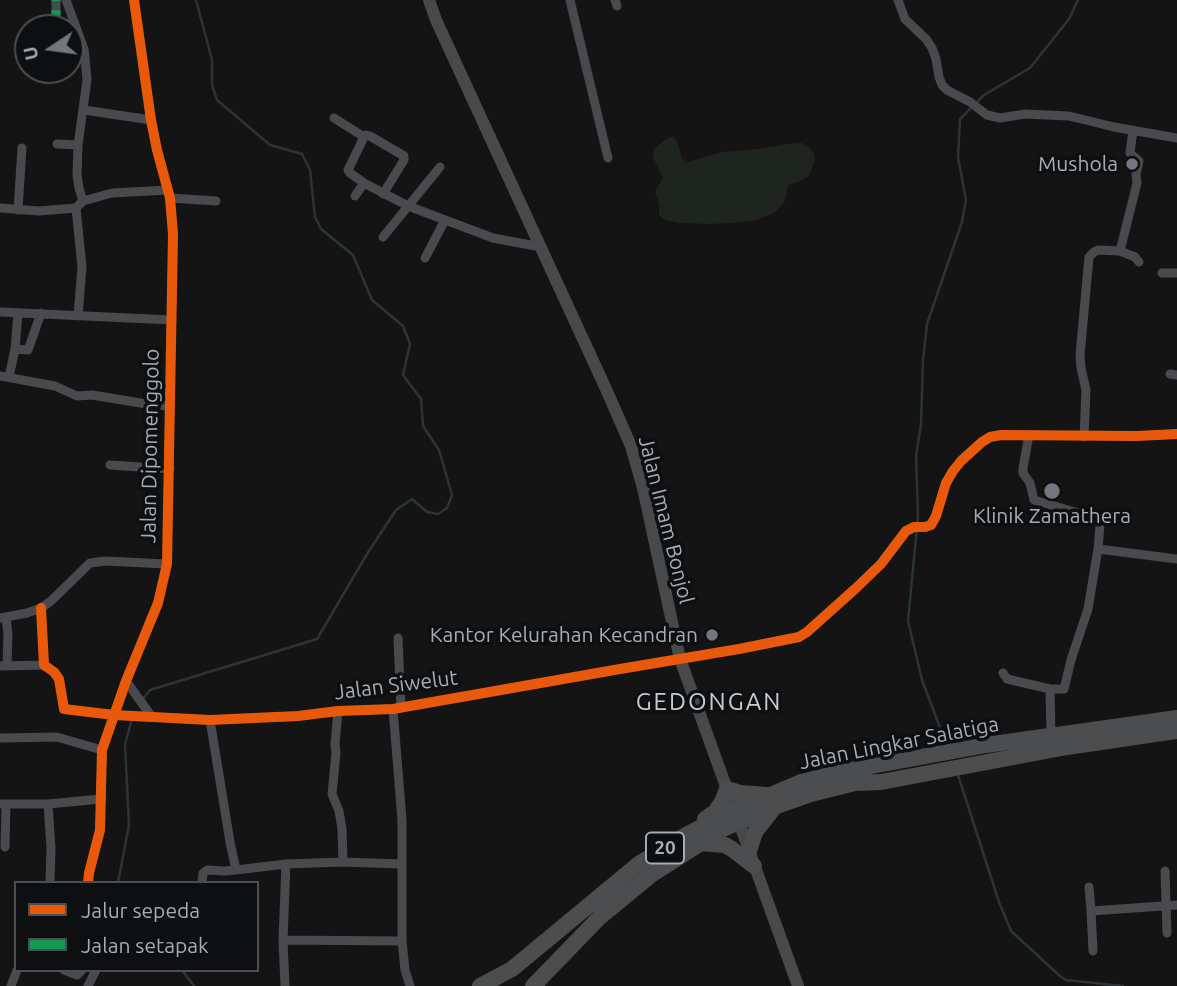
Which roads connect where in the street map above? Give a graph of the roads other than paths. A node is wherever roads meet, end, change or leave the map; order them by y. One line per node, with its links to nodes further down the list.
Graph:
1 (134, 0): 8 (street, Jalan Dipomenggolo)
2 (429, 0): 28 (main road, Jalan Imam Bonjol)
3 (570, 0): 15 (street)
4 (898, 0): 9 (street)
5 (84, 49): 6 (street)
6 (84, 110): 8 (street); 13 (street)
7 (334, 118): 10 (street)
8 (151, 120): 18 (street, Jalan Dipomenggolo)
9 (1133, 130): 11 (street); 29 (street)
10 (364, 137): 17 (street); 19 (street)
11 (1177, 138)
12 (57, 144): 13 (street)
13 (78, 145): 22 (street)
14 (22, 148): 25 (street)
15 (608, 158)
16 (440, 167): 23 (street)
17 (364, 183): 19 (street); 20 (street)
18 (169, 194): 21 (street); 22 (street); 38 (street, Jalan Dipomenggolo)
19 (383, 194): 23 (street)
20 (355, 196)
21 (216, 201)
22 (79, 205): 25 (street); 37 (street)
23 (408, 206): 26 (street); 27 (street)
24 (0, 208): 25 (street)
25 (19, 210)
26 (445, 220): 28 (street); 30 (street)
27 (383, 237)
28 (541, 247): 53 (main road, Jalan Imam Bonjol)
29 (1120, 251): 31 (street); 44 (street)
30 (425, 258)
31 (1139, 262)
32 (1162, 273): 33 (street)
33 (1177, 273)
34 (0, 312): 35 (street)
35 (18, 313): 36 (street); 39 (street)
36 (41, 313): 37 (street); 39 (street)
37 (78, 316): 38 (street)
38 (172, 320): 41 (street, Jalan Dipomenggolo)
39 (15, 349): 40 (street)
40 (4, 377): 41 (street)
41 (169, 406): 46 (street, Jalan Dipomenggolo)
42 (1177, 434): 44 (street)
43 (1028, 435): 44 (street); 47 (street); 53 (street, Jalan Siwelut)
44 (1084, 436)
45 (110, 465): 46 (street)
46 (170, 469): 49 (street, Jalan Dipomenggolo)
47 (1098, 549): 48 (street); 58 (street)
48 (1177, 559)
49 (167, 564): 50 (street); 57 (street, Jalan Dipomenggolo)
50 (41, 608): 51 (street); 54 (street)
51 (3, 618): 55 (street)
52 (398, 638): 59 (street)
53 (680, 659): 59 (street, Jalan Siwelut); 69 (main road, Jalan Imam Bonjol)
54 (44, 665): 55 (street); 61 (street, Jalan Siwelut)
55 (3, 666)
56 (1003, 673): 58 (street)
57 (126, 681): 61 (street, Jalan Dipomenggolo); 62 (street)
58 (1050, 689): 66 (street)
59 (397, 708): 60 (street, Jalan Siwelut); 80 (street)
60 (338, 711): 64 (street, Jalan Siwelut); 78 (street)
61 (114, 715): 62 (street, Jalan Siwelut); 68 (street, Jalan Dipomenggolo)
62 (152, 717): 64 (street, Jalan Siwelut)
63 (1177, 718): 66 (highway, Jalan Lingkar Salatiga / 20)
64 (210, 720): 81 (street)
65 (1177, 731): 71 (highway, Jalan Lingkar Salatiga / 20)
66 (1051, 735): 71 (highway, Jalan Lingkar Salatiga / 20)
67 (0, 738): 68 (street)
68 (102, 750): 70 (street, Jalan Dipomenggolo)
69 (727, 789): 71 (highway); 74 (main road, Jalan Imam Bonjol); 75 (highway)
70 (101, 799): 73 (street); 84 (street, Jalan Dipomenggolo)
71 (774, 801): 74 (highway, Jalan Lingkar Salatiga / 20); 77 (highway)
72 (3, 804): 73 (street); 76 (street)
73 (48, 804): 83 (street)
74 (736, 816): 75 (highway, Jalan Lingkar Salatiga / 20); 77 (main road, Jalan Imam Bonjol)
75 (693, 839): 77 (highway); 95 (highway, Jalan Lingkar Salatiga / 20); 96 (highway, Jalan Lingkar Salatiga / 20)
76 (5, 847)
77 (751, 859): 97 (main road, Jalan Imam Bonjol)
78 (343, 862): 79 (street); 80 (street)
79 (286, 864): 81 (street); 90 (street)
80 (401, 864): 91 (street)
81 (236, 870): 85 (street)
82 (1165, 871): 87 (street)
83 (50, 881)
84 (88, 881)
85 (202, 881)
86 (1089, 887): 88 (street)
87 (1172, 905): 88 (street); 89 (street)
88 (1091, 911): 92 (street)
89 (1167, 933)
90 (283, 940): 91 (street); 93 (street)
91 (402, 941): 94 (street)
92 (1093, 951)
93 (285, 986)
94 (410, 986)
95 (480, 986)
96 (533, 986)
97 (798, 986)

